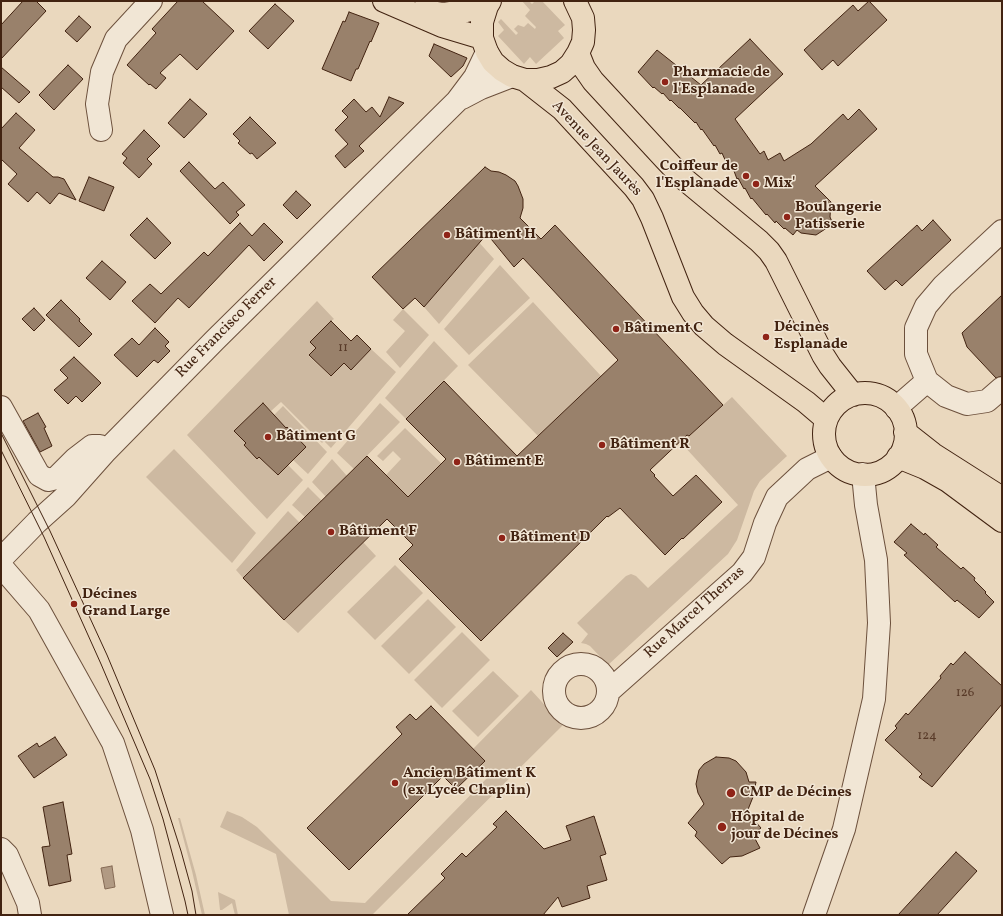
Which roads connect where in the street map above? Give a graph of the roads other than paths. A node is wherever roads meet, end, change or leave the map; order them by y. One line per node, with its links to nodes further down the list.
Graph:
1 (151, 1): 10 (street)
2 (384, 1): 5 (main road)
3 (579, 3): 7 (main road)
4 (488, 4): 5 (main road); 6 (main road)
5 (405, 9): 6 (main road)
6 (484, 45): 8 (main road, Avenue Jean Jaurès); 9 (street, Rue Francisco Ferrer)
7 (578, 53): 8 (main road); 14 (main road)
8 (518, 78): 9 (street, Rue Francisco Ferrer); 17 (main road, Avenue Jean Jaurès)
9 (457, 101): 19 (street, Rue Francisco Ferrer)
10 (101, 130)
11 (1002, 231): 12 (street)
12 (927, 381): 13 (street); 16 (street)
13 (1002, 388)
14 (853, 395): 16 (main road); 17 (main road)
15 (1, 407): 19 (street)
16 (896, 408): 18 (main road)
17 (826, 419): 20 (main road)
18 (905, 432): 21 (main road); 23 (main road)
19 (106, 451): 25 (street, Rue Francisco Ferrer)
20 (831, 457): 22 (main road); 27 (street, Rue Marcel Therras)
21 (898, 458): 22 (main road); 24 (main road)
22 (863, 474): 31 (street)
23 (1002, 498)
24 (1002, 521)
25 (1, 559)
26 (1, 566): 30 (street)
27 (608, 692)
28 (1, 849): 29 (street)
29 (30, 915)
30 (162, 915)
31 (814, 915)

